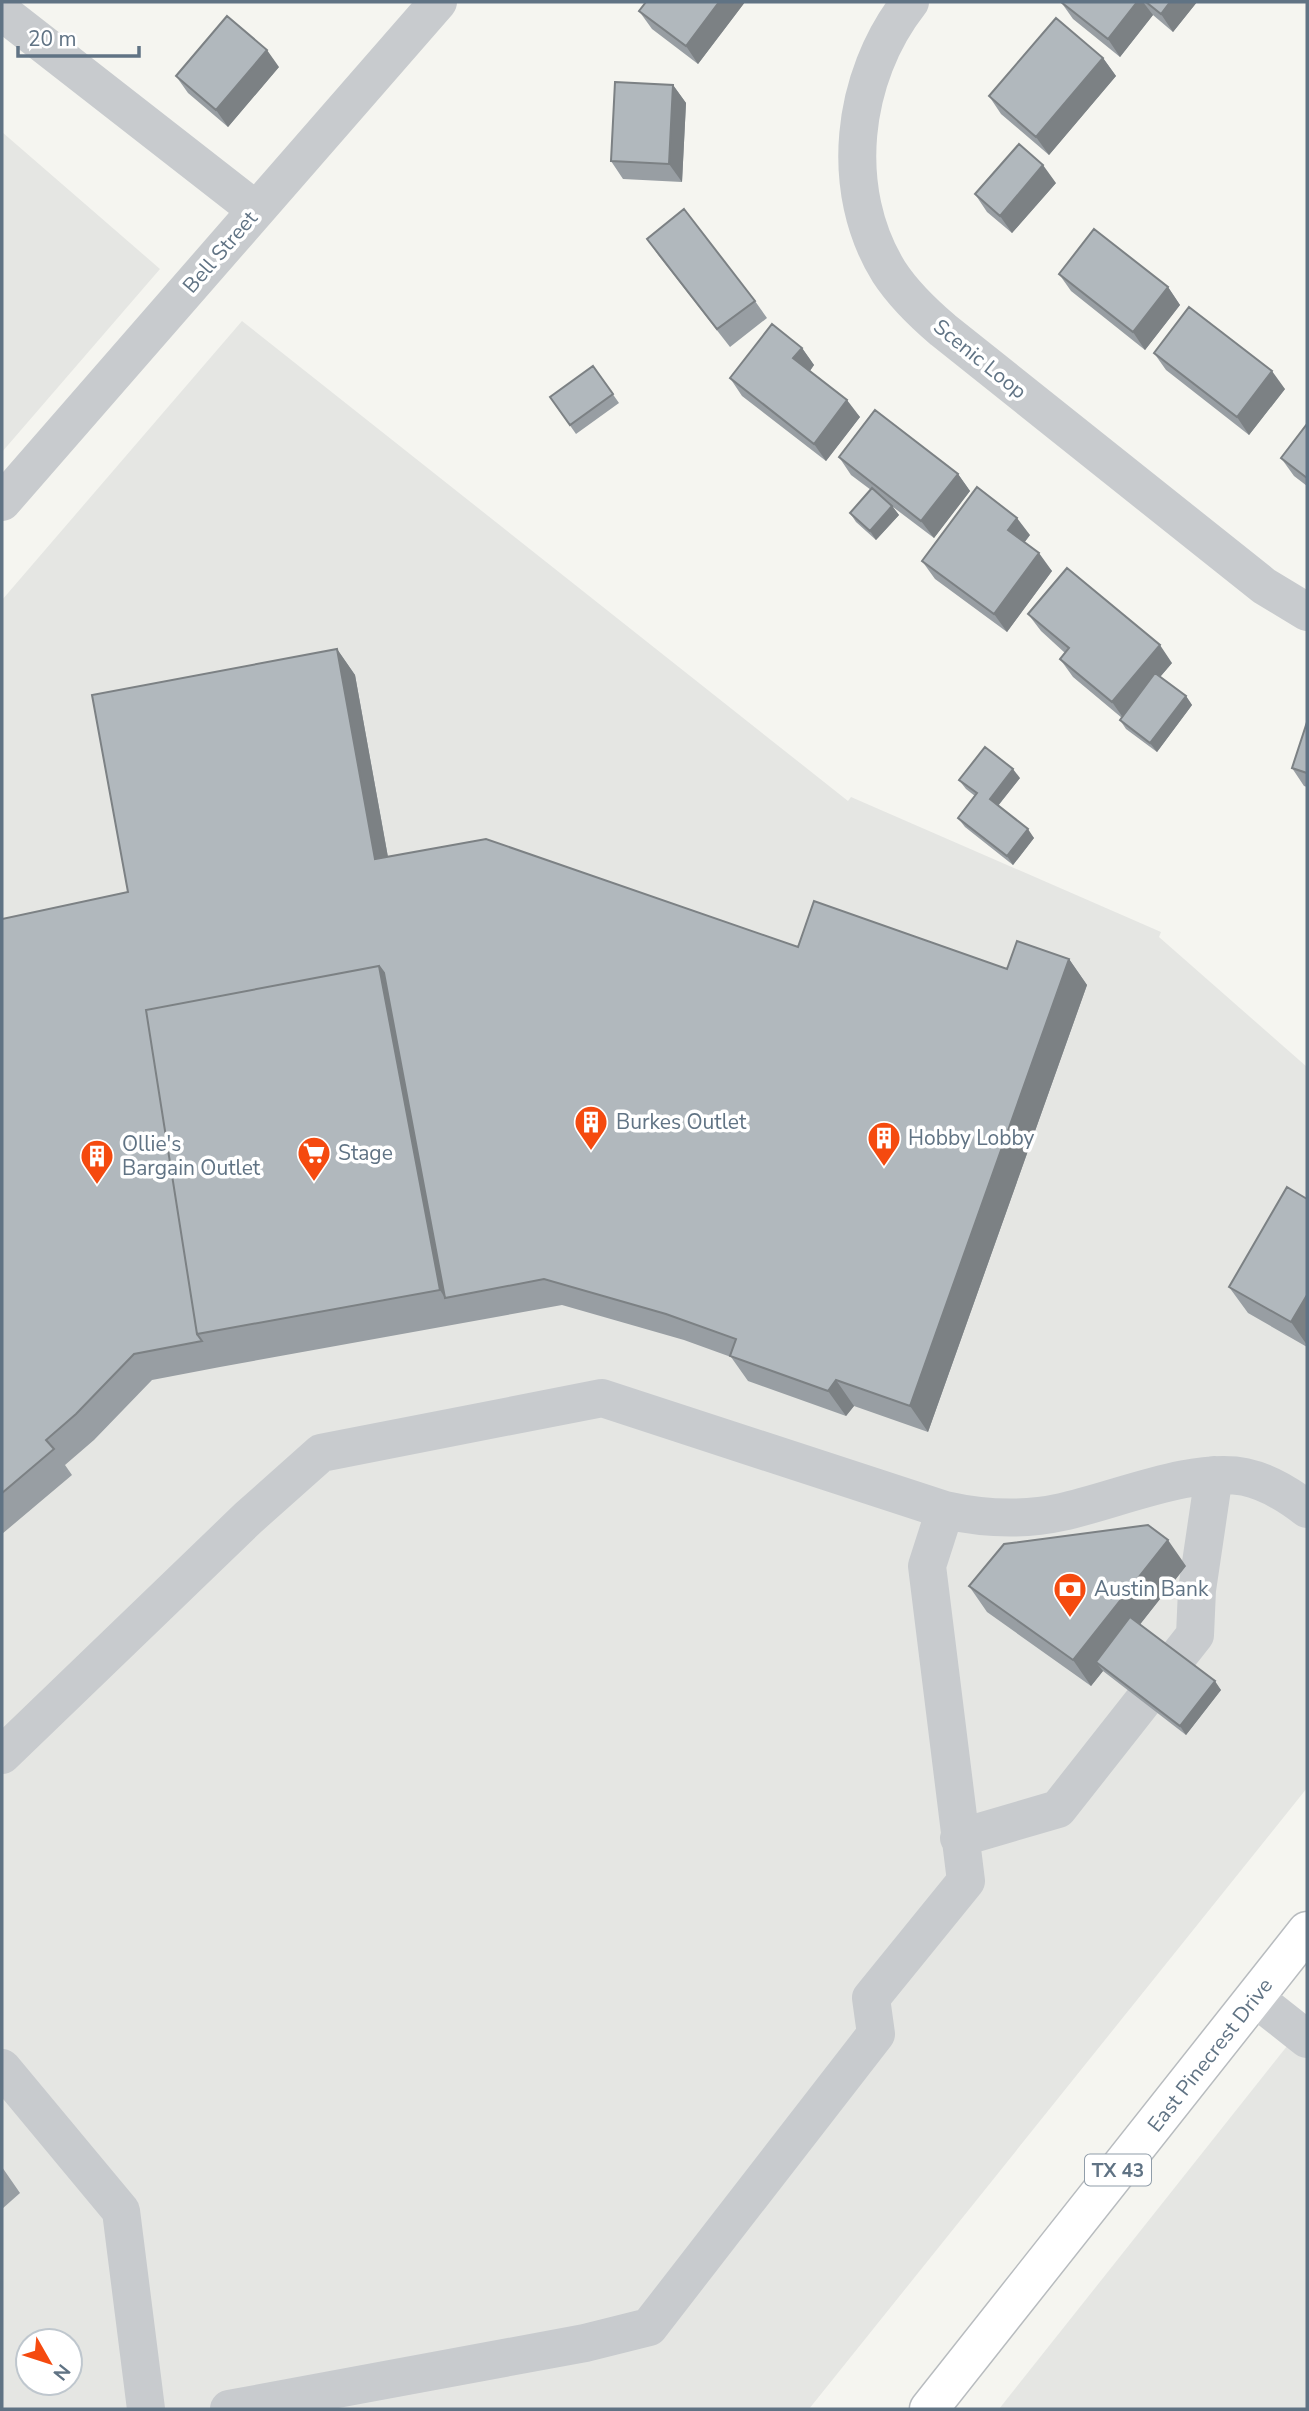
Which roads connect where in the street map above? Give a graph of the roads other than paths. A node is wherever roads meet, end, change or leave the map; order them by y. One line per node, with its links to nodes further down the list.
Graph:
1 (438, 2): 4 (street, Bell Street)
2 (910, 2): 6 (street, Scenic Loop)
3 (2, 12): 4 (street)
4 (256, 210): 5 (street, Bell Street)
5 (2, 502)
6 (1307, 612)
7 (1214, 1475): 8 (street); 9 (street); 11 (street)
8 (1307, 1509)
9 (945, 1510): 10 (street); 11 (street)
10 (2, 1755)
11 (959, 1838): 17 (street)
12 (1307, 1931): 13 (main road, East Pinecrest Drive / TX 43)
13 (1255, 1998): 14 (street); 18 (main road, East Pinecrest Drive / TX 43)
14 (1307, 2039)
15 (2, 2068): 16 (street)
16 (146, 2409)
17 (229, 2409)
18 (929, 2409)

